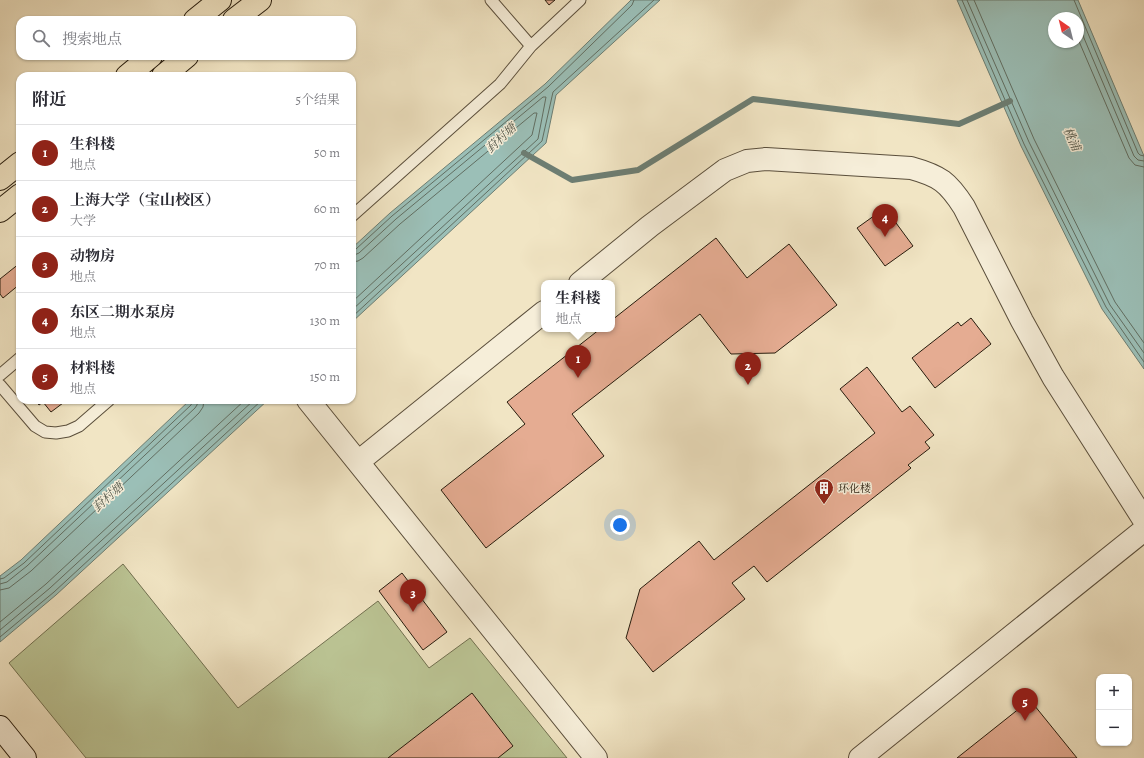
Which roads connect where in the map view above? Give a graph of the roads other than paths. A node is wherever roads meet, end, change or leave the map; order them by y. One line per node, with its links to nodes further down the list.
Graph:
1 (220, 0): 5 (main road)
2 (260, 0): 6 (main road)
3 (491, 0): 7 (lane)
4 (580, 0): 7 (lane)
5 (200, 16)
6 (239, 16)
7 (531, 46): 16 (lane)
8 (146, 60): 10 (main road)
9 (182, 60): 11 (main road)
10 (131, 72)
11 (168, 72)
12 (16, 166): 13 (main road)
13 (0, 179)
14 (16, 198): 15 (main road)
15 (0, 211)
16 (356, 212)
17 (584, 280): 27 (street)
18 (541, 314): 26 (street)
19 (16, 361): 20 (lane)
20 (0, 375)
21 (0, 385): 22 (lane)
22 (16, 404)
23 (16, 404): 24 (lane)
24 (104, 404)
25 (311, 404): 26 (street)
26 (358, 462): 31 (street)
27 (1144, 520)
28 (1144, 530): 32 (street)
29 (0, 727): 30 (street)
30 (25, 758)
31 (596, 758)
32 (860, 758)

